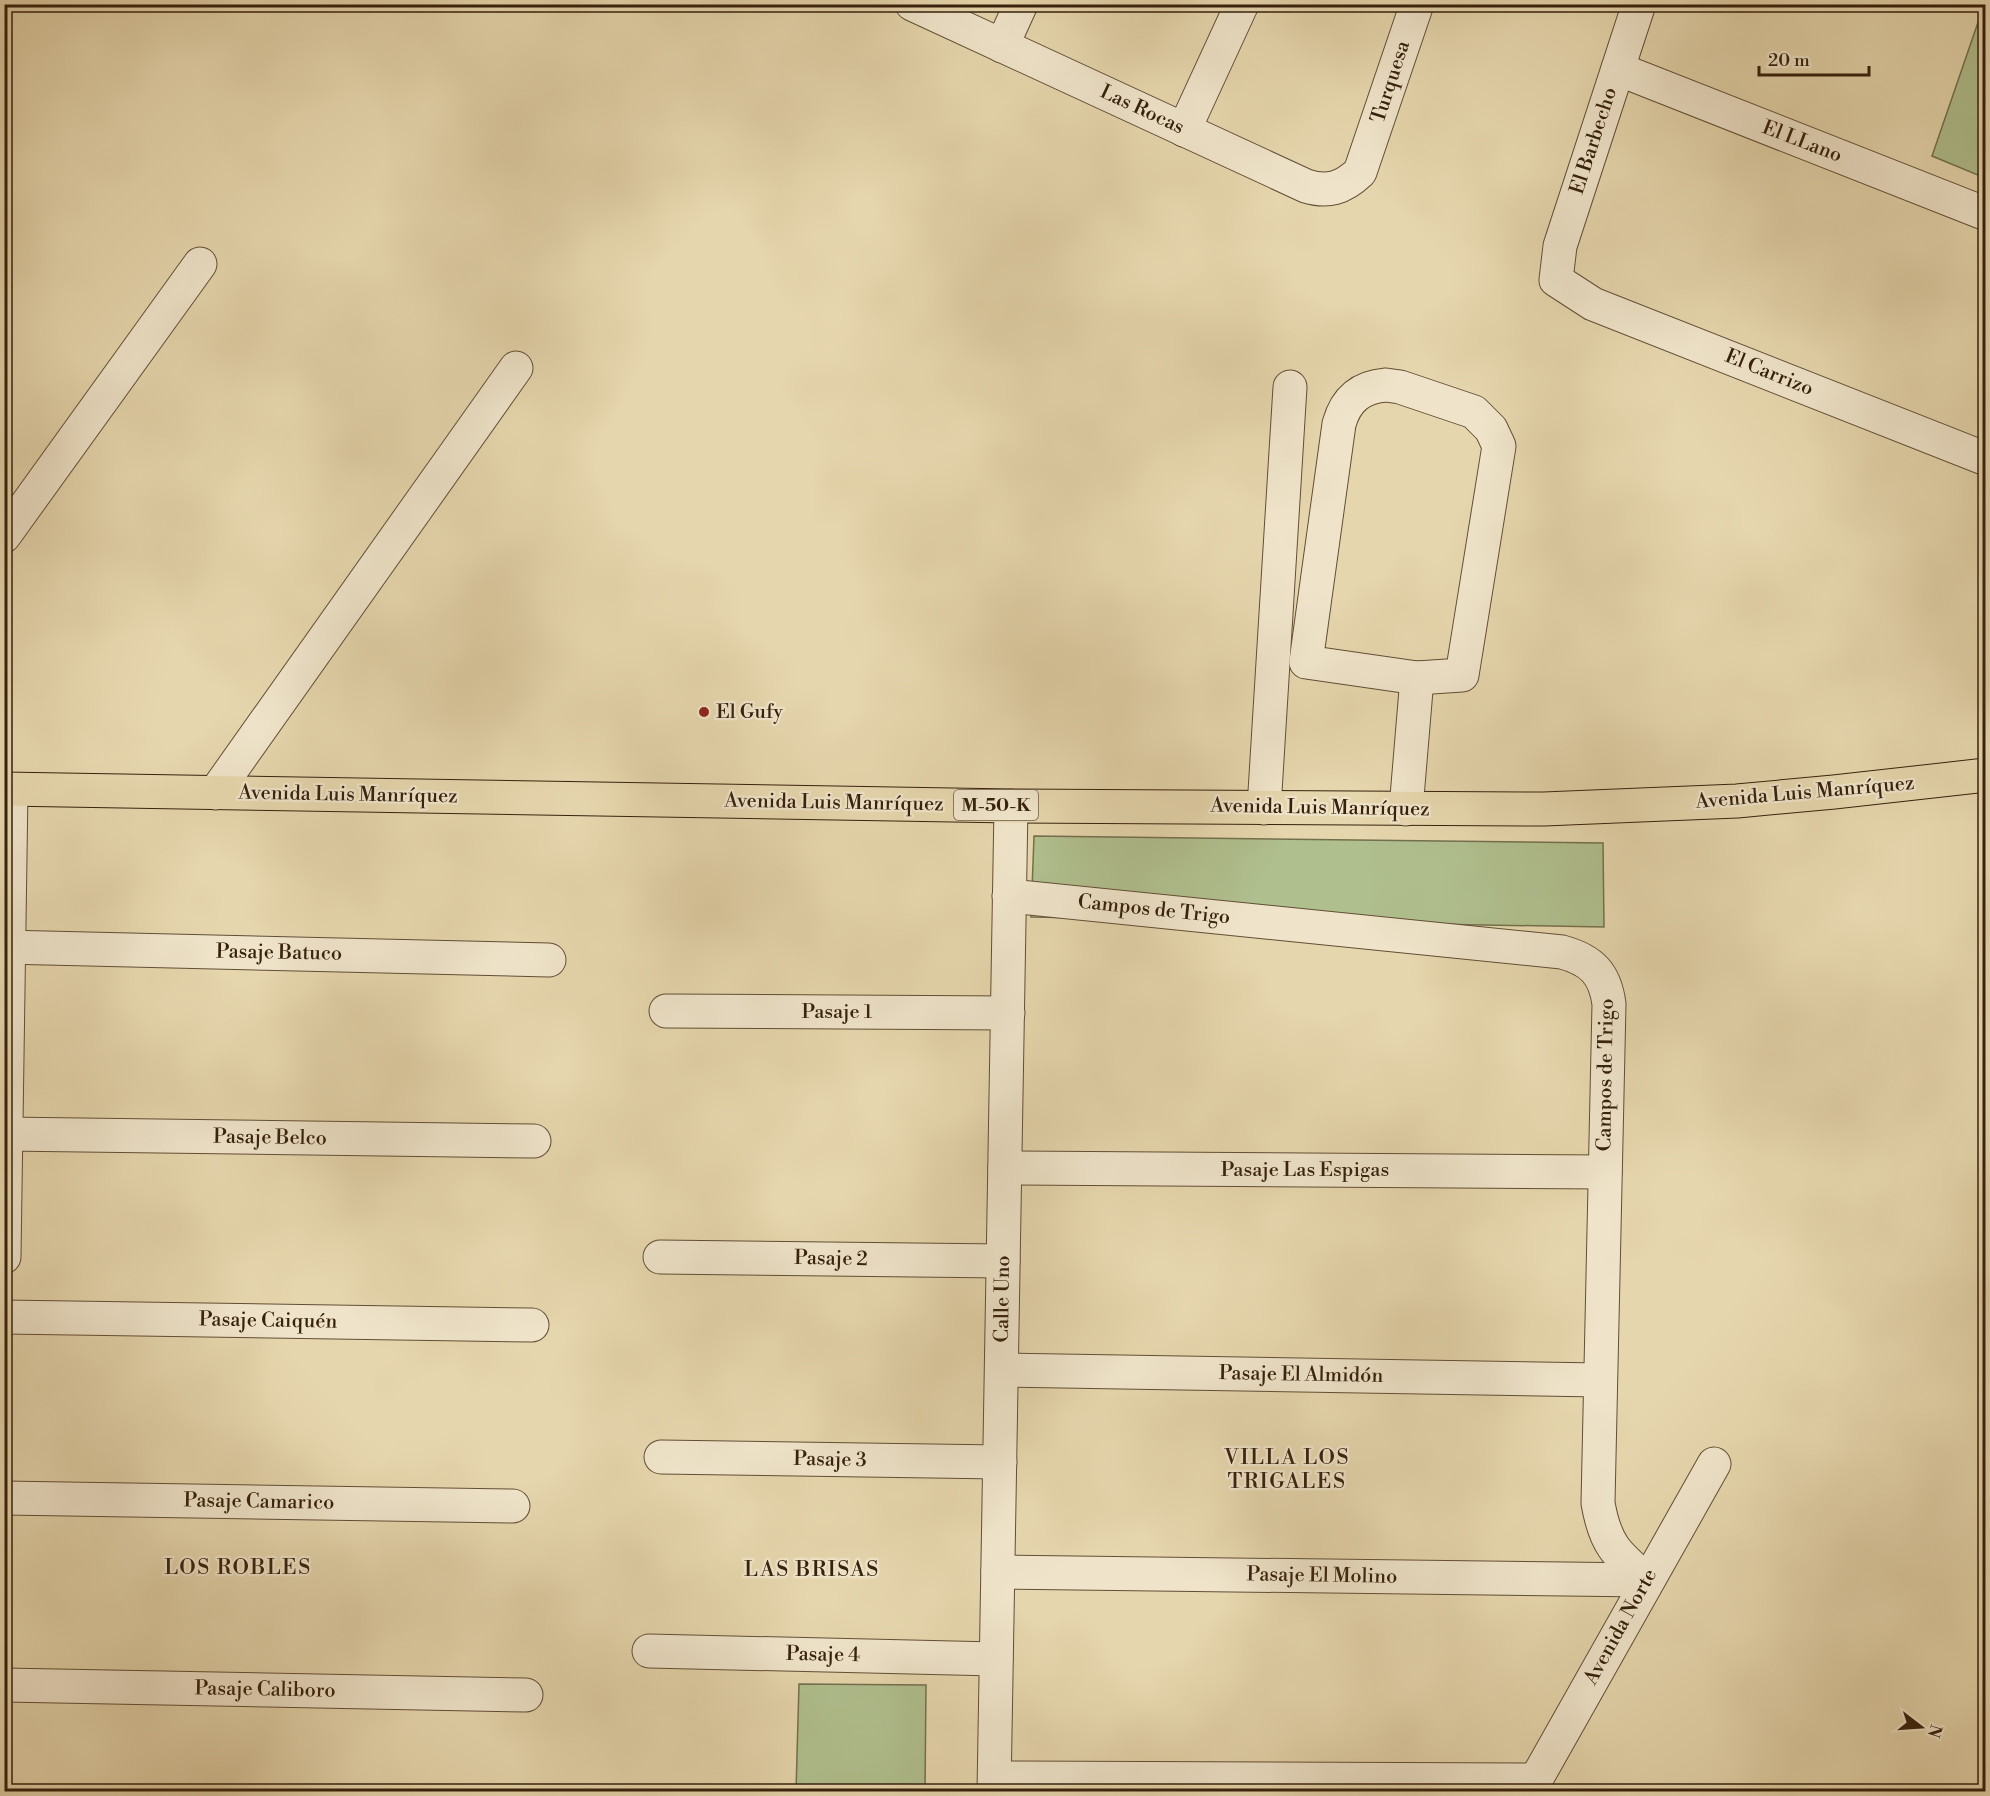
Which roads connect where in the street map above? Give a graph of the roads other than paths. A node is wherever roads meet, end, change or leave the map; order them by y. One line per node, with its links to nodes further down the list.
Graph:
1 (912, 4): 6 (street, Las Rocas)
2 (1021, 4): 6 (street)
3 (1242, 4): 8 (street)
4 (1417, 4): 9 (street, Turquesa)
5 (1640, 4): 7 (street, El Barbecho)
6 (1002, 46): 8 (street, Las Rocas)
7 (1618, 69): 10 (street, El LLano); 12 (street, El Barbecho)
8 (1184, 130): 9 (street, Las Rocas)
9 (1365, 160)
10 (1986, 214)
11 (200, 264): 16 (street)
12 (1556, 280): 15 (street, El Carrizo)
13 (516, 368): 20 (street)
14 (1290, 387): 22 (street)
15 (1986, 459)
16 (4, 536)
17 (1418, 678): 17 (street); 23 (street)
18 (1986, 775): 23 (main road, Avenida Luis Manríquez / M-50-K)
19 (8, 790): 20 (main road, Avenida Luis Manríquez / M-50-K); 25 (street)
20 (215, 793): 21 (main road, Avenida Luis Manríquez / M-50-K)
21 (1011, 806): 22 (main road, Avenida Luis Manríquez / M-50-K); 24 (street, Calle Uno)
22 (1264, 808): 23 (main road, Avenida Luis Manríquez / M-50-K)
23 (1406, 809)
24 (1009, 896): 28 (street, Calle Uno); 32 (street, Campos de Trigo)
25 (6, 947): 26 (street, Pasaje Batuco); 29 (street)
26 (549, 960)
27 (666, 1011): 28 (street, Pasaje 1)
28 (1008, 1013): 31 (street, Calle Uno)
29 (5, 1134): 30 (street, Pasaje Belco); 33 (street)
30 (534, 1141)
31 (1005, 1168): 32 (street, Pasaje Las Espigas); 35 (street, Calle Uno)
32 (1605, 1172): 39 (street, Campos de Trigo)
33 (4, 1257)
34 (660, 1257): 35 (street, Pasaje 2)
35 (1003, 1261): 38 (street, Calle Uno)
36 (4, 1317): 37 (street, Pasaje Caiquén)
37 (532, 1324)
38 (1002, 1370): 39 (street, Pasaje El Almidón); 41 (street, Calle Uno)
39 (1600, 1380): 46 (street, Campos de Trigo)
40 (660, 1457): 41 (street, Pasaje 3)
41 (1000, 1462): 45 (street, Calle Uno)
42 (1714, 1464): 46 (street, Avenida Norte)
43 (4, 1497): 44 (street, Pasaje Camarico)
44 (513, 1506)
45 (998, 1572): 46 (street, Pasaje El Molino); 48 (street, Calle Uno)
46 (1647, 1580): 52 (street, Avenida Norte)
47 (650, 1651): 48 (street, Pasaje 4)
48 (996, 1659): 51 (street, Calle Uno)
49 (4, 1685): 50 (street, Pasaje Caliboro)
50 (526, 1695)
51 (994, 1785): 52 (street)
52 (1532, 1786)

